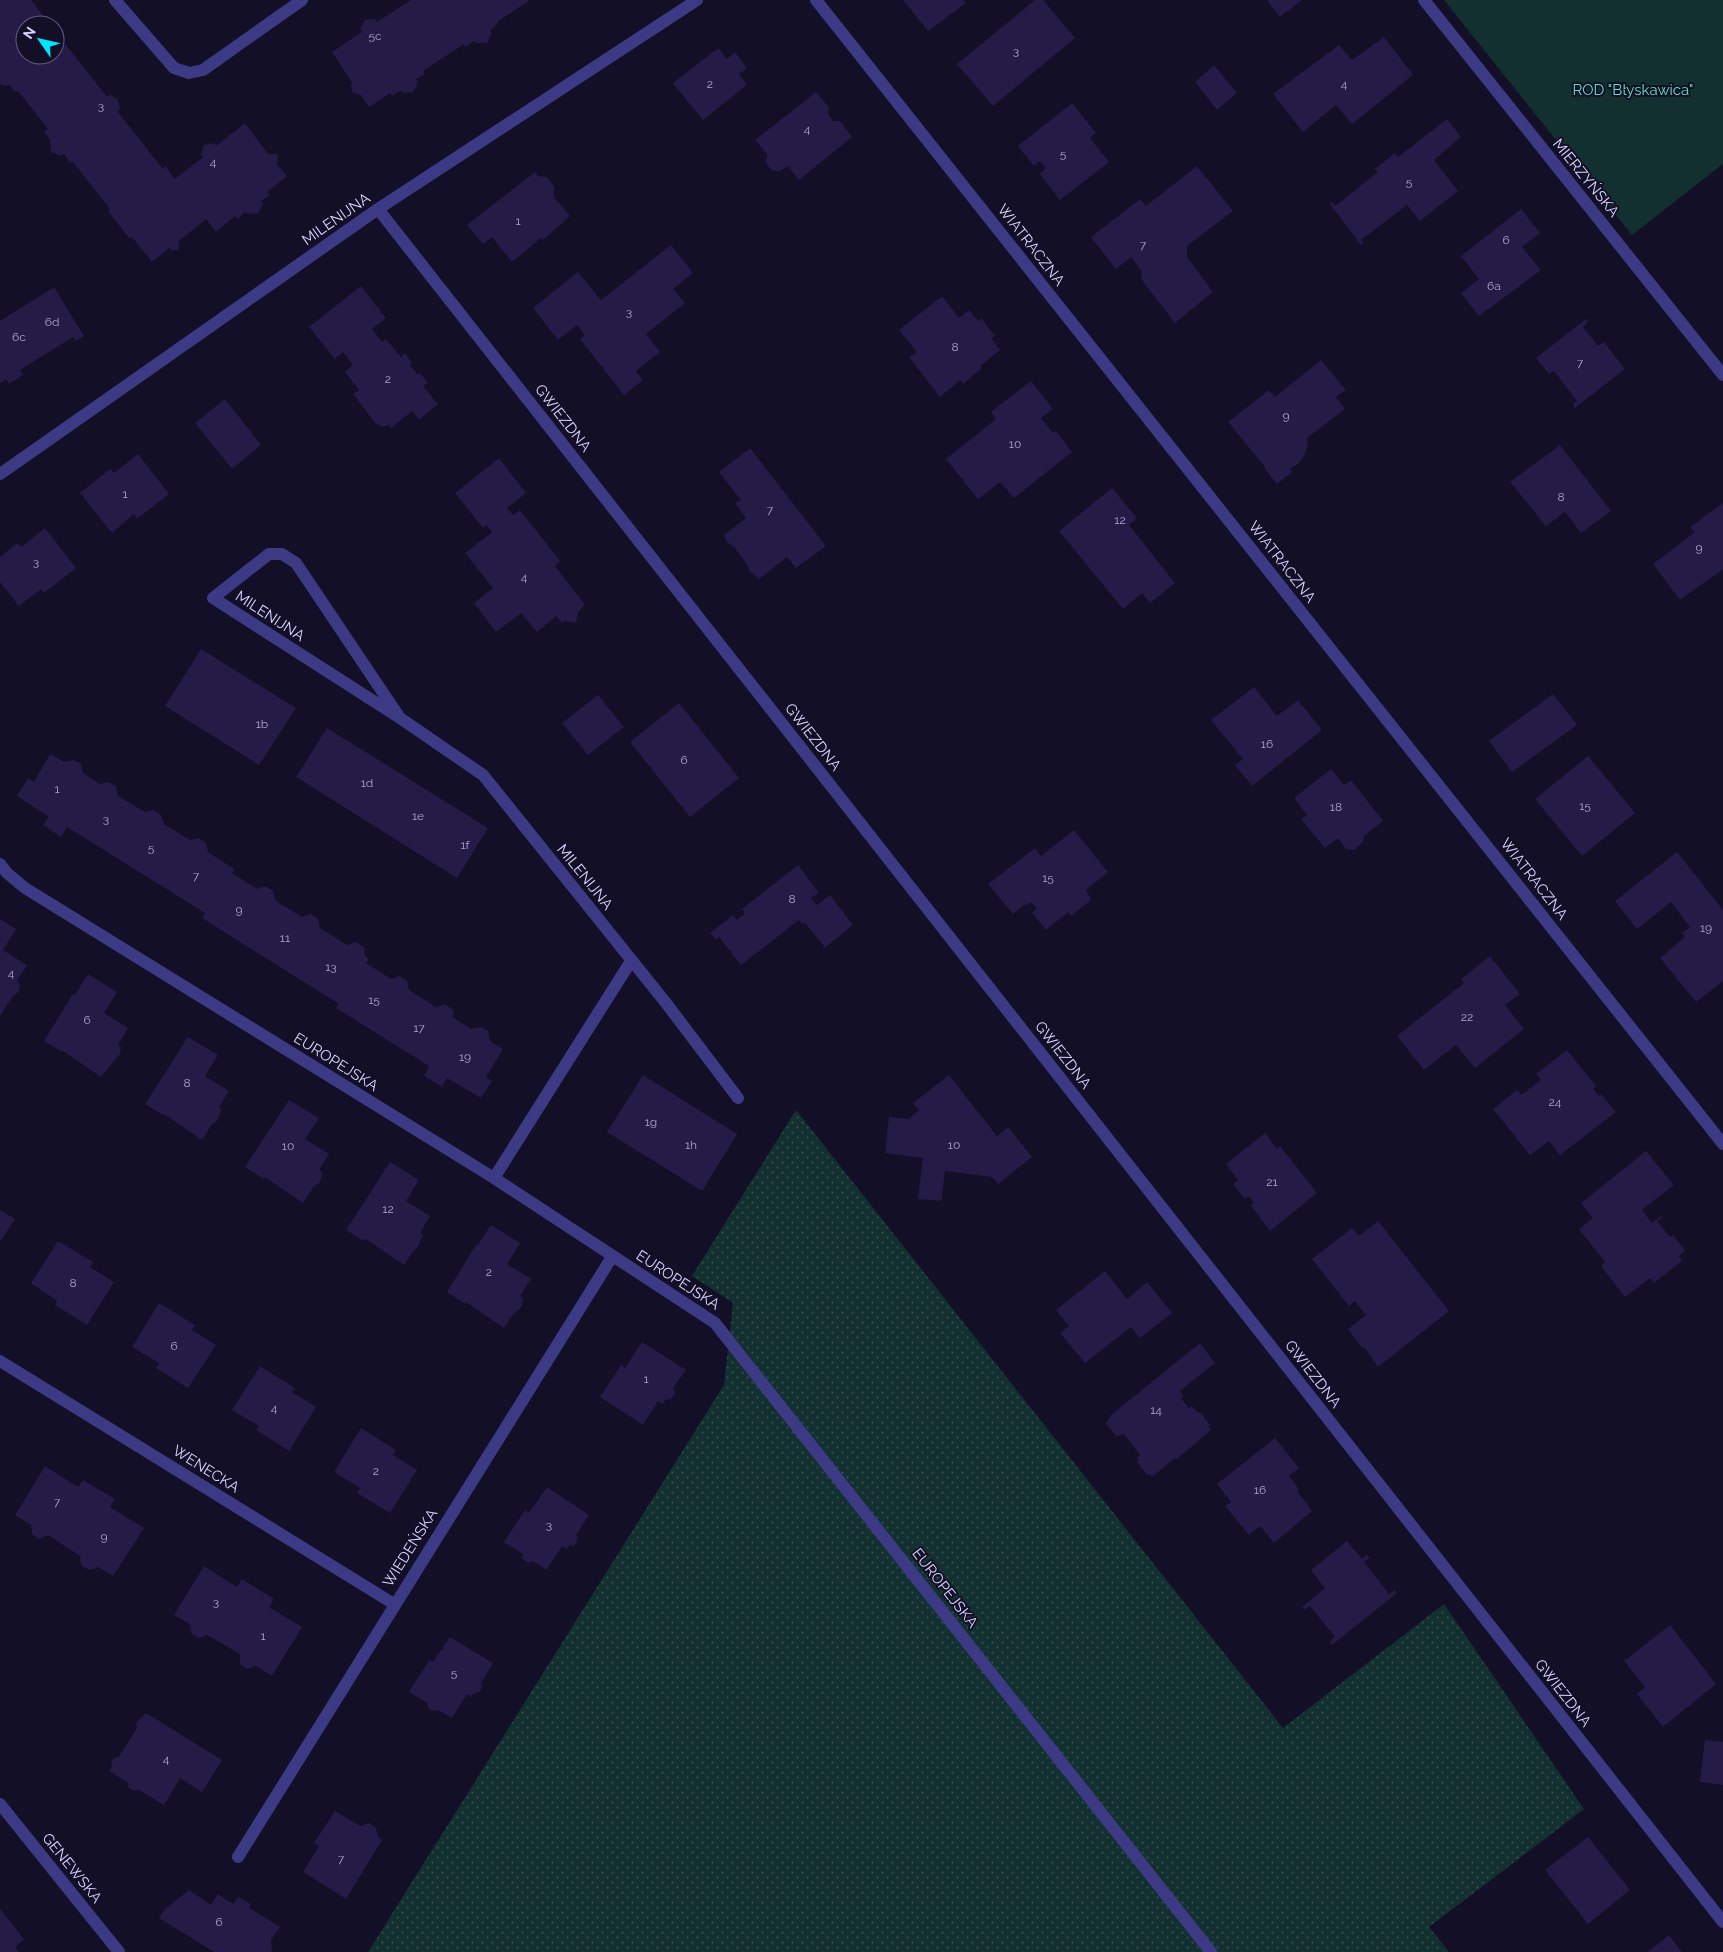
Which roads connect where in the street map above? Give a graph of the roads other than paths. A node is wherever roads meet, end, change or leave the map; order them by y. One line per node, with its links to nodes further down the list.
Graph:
1 (115, 0): 2 (street)
2 (302, 0)
3 (698, 0): 6 (street, MILENIJNA)
4 (816, 0): 13 (street, WIATRACZNA)
5 (1424, 0): 7 (street, MIERZYŃSKA)
6 (378, 209): 8 (street, MILENIJNA); 20 (street, GWIEZDNA)
7 (1723, 376)
8 (0, 474)
9 (400, 718): 9 (street, MILENIJNA); 11 (street, MILENIJNA)
10 (0, 864): 14 (street, EUROPEJSKA)
11 (631, 961): 12 (street, MILENIJNA); 14 (street)
12 (738, 1098)
13 (1723, 1144)
14 (494, 1178): 15 (street, EUROPEJSKA)
15 (612, 1258): 17 (street, WIEDEŃSKA); 22 (street, EUROPEJSKA)
16 (0, 1361): 17 (street, WENECKA)
17 (394, 1604): 19 (street, WIEDEŃSKA)
18 (0, 1804): 21 (street, GENEWSKA)
19 (238, 1857)
20 (1723, 1922)
21 (119, 1952)
22 (1212, 1952)

